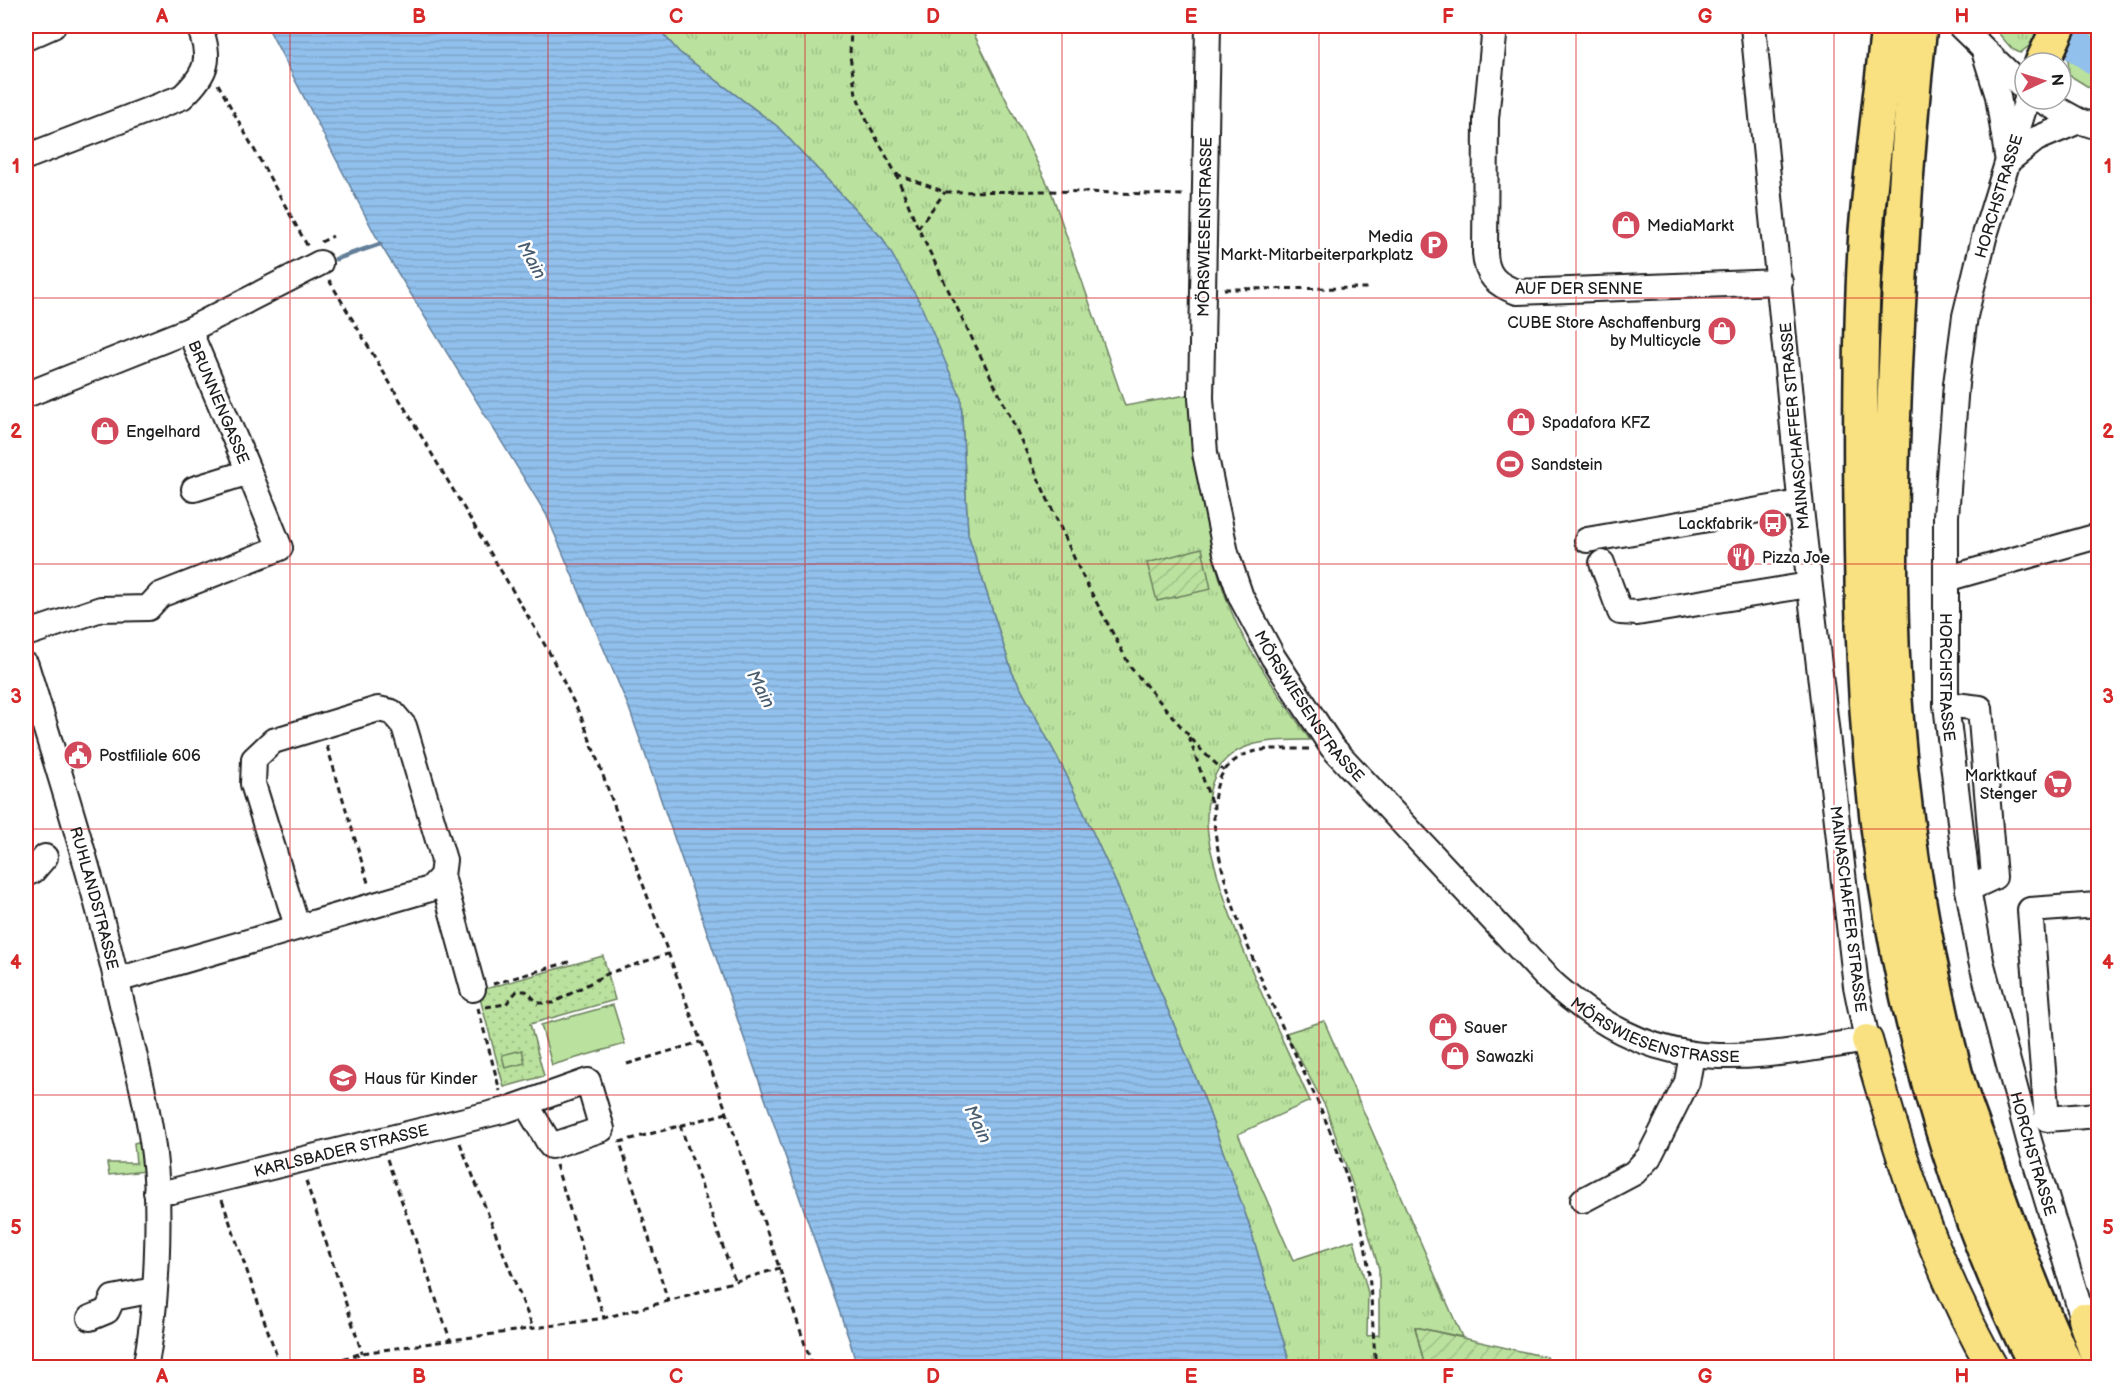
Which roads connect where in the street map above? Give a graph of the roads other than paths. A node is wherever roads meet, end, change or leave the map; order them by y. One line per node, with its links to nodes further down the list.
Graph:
1 (53, 26): 10 (street)
2 (200, 26): 17 (street)
3 (1208, 26): 43 (street, MÖRSWIESENSTRASSE)
4 (1495, 26): 20 (street, AUF DER SENNE)
5 (1754, 26): 20 (street, MAINASCHAFFER STRASSE)
6 (1888, 26): 54 (highway)
7 (1920, 26): 55 (highway)
8 (1960, 26): 11 (street)
9 (2059, 26): 12 (highway)
10 (26, 38)
11 (1983, 51): 13 (street); 18 (street)
12 (2048, 51)
13 (2013, 79)
14 (2023, 111): 18 (street, HORCHSTRASSE)
15 (2063, 111): 16 (street)
16 (2089, 124): 18 (street)
17 (26, 157)
18 (2008, 161): 29 (street, HORCHSTRASSE)
19 (320, 263): 21 (street, BRUNNENGASSE)
20 (1780, 282): 25 (street, MAINASCHAFFER STRASSE)
21 (189, 330): 22 (street, BRUNNENGASSE); 23 (street, BRUNNENGASSE)
22 (26, 395)
23 (249, 472): 24 (street); 31 (street, BRUNNENGASSE)
24 (194, 489)
25 (1800, 503): 27 (street); 30 (street, MAINASCHAFFER STRASSE)
26 (2098, 536): 29 (street)
27 (1587, 540)
28 (1602, 563): 30 (street)
29 (1946, 579): 33 (street, HORCHSTRASSE)
30 (1809, 585): 42 (street, MAINASCHAFFER STRASSE)
31 (26, 634)
32 (26, 665): 34 (street, RUHLANDSTRASSE)
33 (1946, 704): 37 (street, HORCHSTRASSE); 37 (street)
34 (64, 851): 35 (street); 40 (street, RUHLANDSTRASSE)
35 (26, 874)
36 (442, 876): 39 (street); 39 (street); 41 (street)
37 (1968, 889): 49 (street, HORCHSTRASSE)
38 (2098, 905): 45 (street)
39 (297, 926): 40 (street)
40 (117, 980): 46 (street, RUHLANDSTRASSE)
41 (475, 998)
42 (1867, 1040): 43 (street, MÖRSWIESENSTRASSE); 53 (main road)
43 (1692, 1055): 47 (street)
44 (516, 1107): 44 (street, KARLSBADER STRASSE); 46 (street, KARLSBADER STRASSE)
45 (2098, 1115)
46 (156, 1192): 48 (street, RUHLANDSTRASSE)
47 (1583, 1200)
48 (154, 1290): 50 (street); 52 (street, RUHLANDSTRASSE)
49 (2091, 1317): 51 (main road)
50 (90, 1318)
51 (2098, 1363)
52 (145, 1368)
53 (1993, 1368)
54 (2037, 1368)
55 (2067, 1368)

